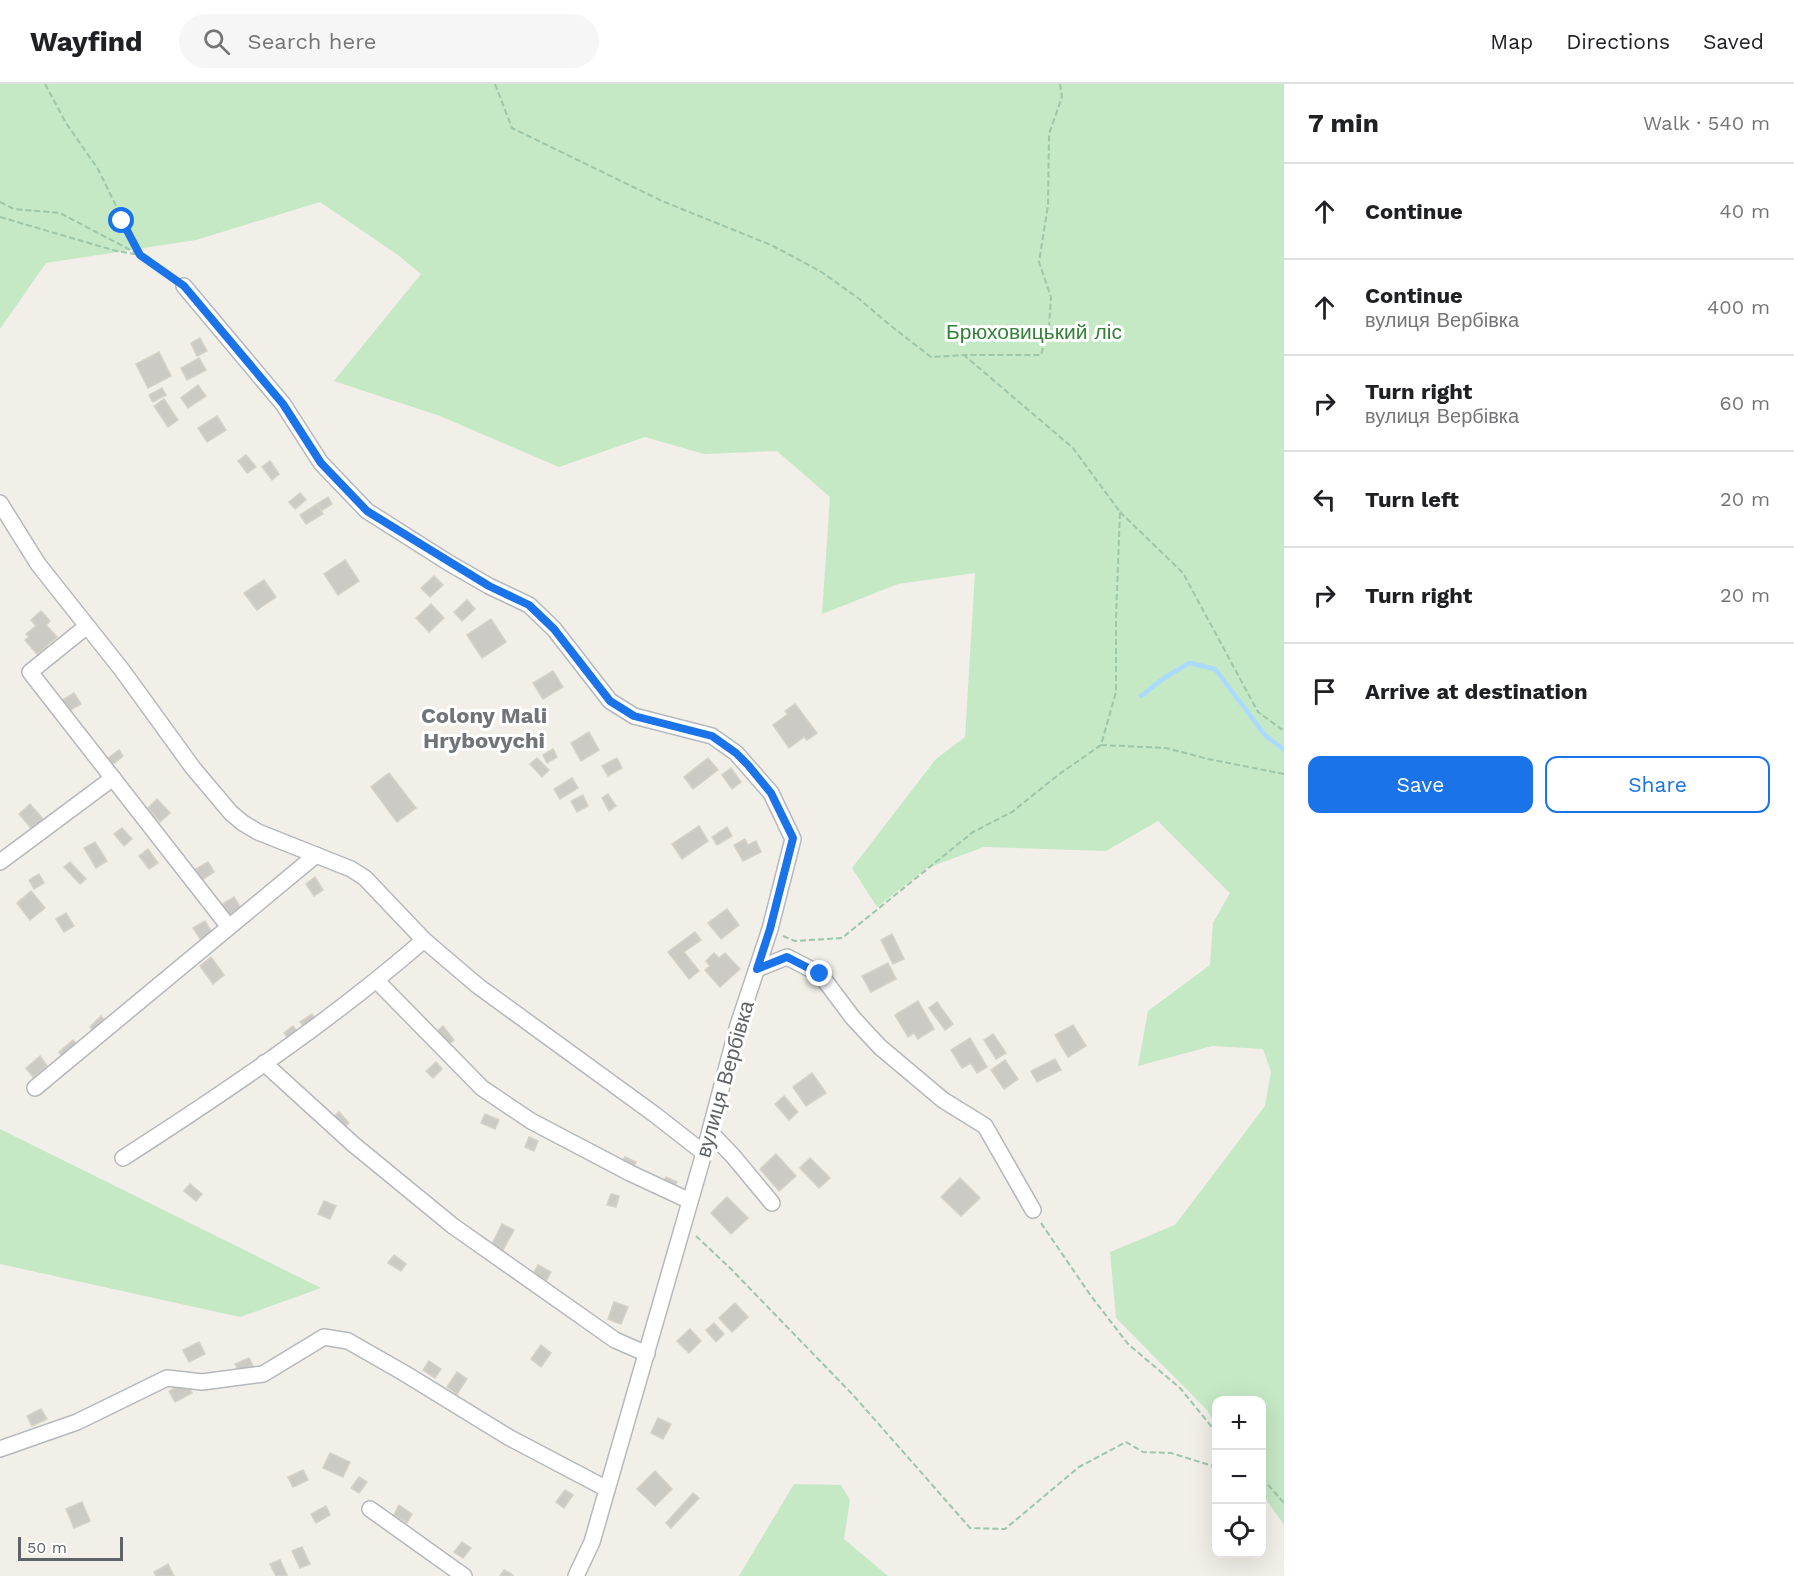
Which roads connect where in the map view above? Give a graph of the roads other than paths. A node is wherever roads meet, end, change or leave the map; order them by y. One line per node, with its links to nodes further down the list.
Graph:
1 (184, 286): 9 (street, вулиця Вербівка)
2 (1, 508): 3 (street)
3 (87, 626): 4 (street); 5 (street)
4 (113, 778): 6 (street); 7 (street)
5 (316, 855): 7 (street); 8 (street)
6 (0, 862)
7 (229, 927): 12 (street)
8 (424, 940): 10 (street); 14 (street)
9 (757, 969): 13 (street, вулиця Вербівка); 18 (street)
10 (377, 981): 11 (street); 16 (street)
11 (264, 1064): 15 (street); 19 (street)
12 (35, 1088)
13 (710, 1132): 14 (street, вулиця Вербівка); 17 (street)
14 (704, 1153): 16 (street, вулиця Вербівка)
15 (123, 1158)
16 (690, 1201): 19 (street, вулиця Вербівка)
17 (772, 1203)
18 (1033, 1210)
19 (646, 1354): 21 (street, вулиця Вербівка)
20 (6, 1446): 21 (street)
21 (608, 1489): 24 (street, вулиця Вербівка)
22 (370, 1509): 23 (street)
23 (464, 1576)
24 (576, 1576)

